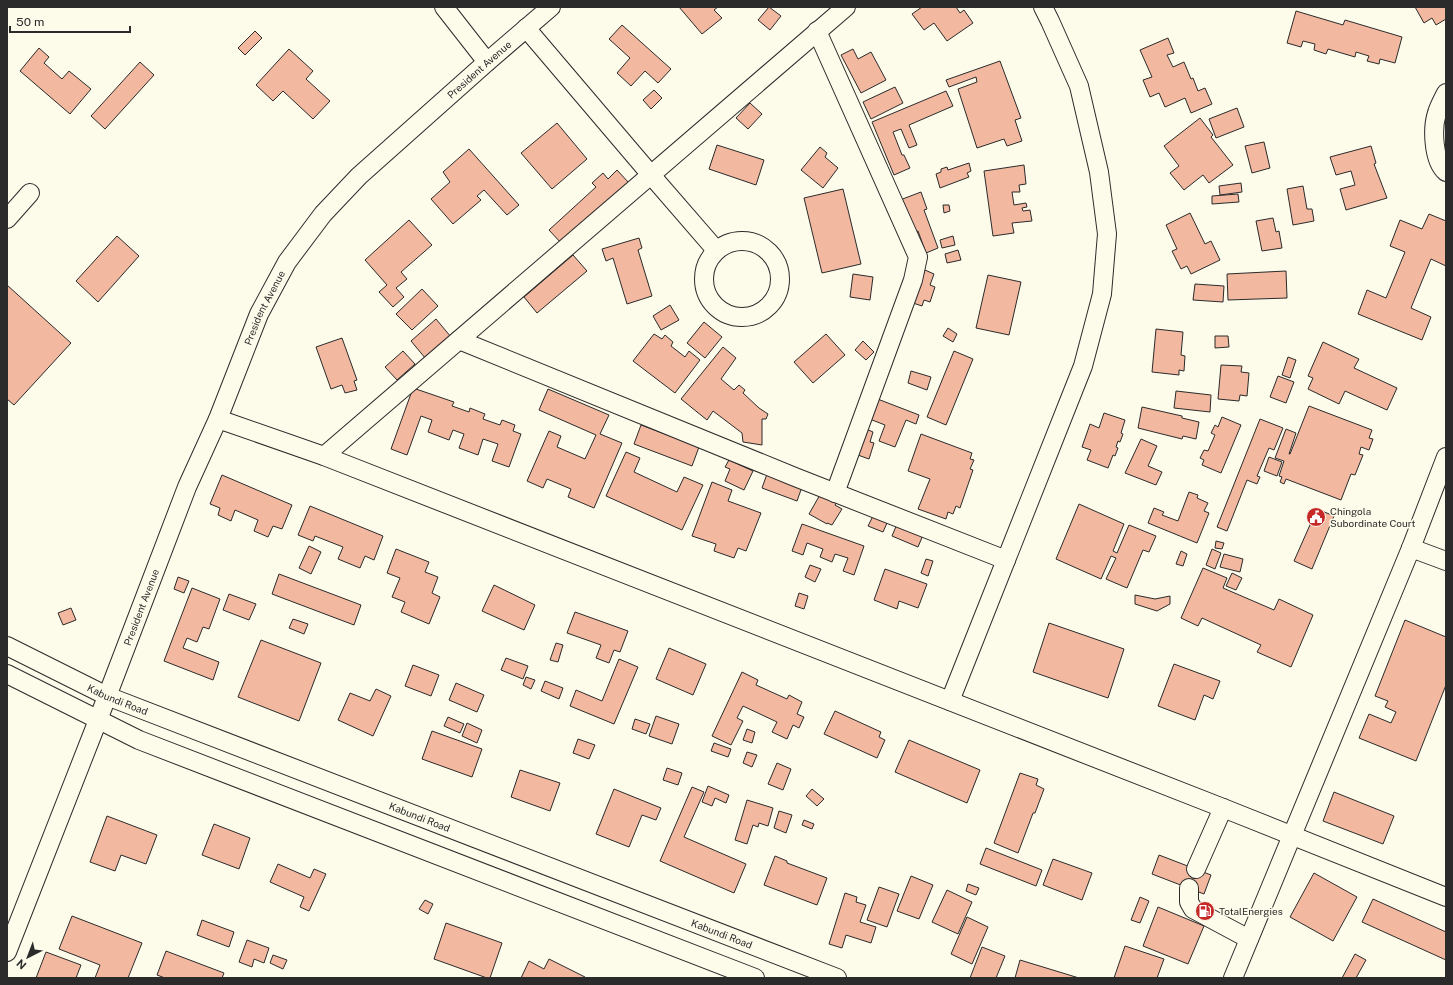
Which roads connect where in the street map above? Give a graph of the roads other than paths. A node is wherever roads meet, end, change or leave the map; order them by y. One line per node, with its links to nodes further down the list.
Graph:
1 (444, 7): 7 (street)
2 (551, 7): 5 (street, President Avenue)
3 (846, 7): 6 (street)
4 (1043, 7): 20 (street)
5 (526, 28): 7 (street, President Avenue); 10 (street)
6 (817, 31): 10 (street); 18 (street)
7 (487, 62): 15 (street, President Avenue)
8 (1446, 93): 9 (street)
9 (1446, 172)
10 (650, 175): 13 (street); 14 (street)
11 (30, 194): 12 (street)
12 (7, 219)
13 (716, 250): 13 (street)
14 (459, 340): 16 (street); 18 (street)
15 (218, 418): 16 (street); 24 (street, President Avenue)
16 (324, 456): 25 (street)
17 (1446, 457): 19 (street)
18 (835, 493): 20 (street)
19 (1411, 548): 21 (street); 33 (street)
20 (1006, 560): 25 (street)
21 (1446, 562)
22 (7, 646): 24 (street, Kabundi Road)
23 (7, 674): 26 (street)
24 (107, 696): 26 (street, President Avenue); 27 (street, Kabundi Road)
25 (950, 701): 30 (street)
26 (98, 720): 28 (street); 46 (street, President Avenue)
27 (238, 747): 28 (street); 29 (street, Kabundi Road)
28 (228, 774): 31 (street)
29 (338, 785): 31 (street); 32 (street, Kabundi Road)
30 (1223, 808): 33 (street); 36 (street)
31 (329, 813): 34 (street)
32 (418, 816): 34 (street); 35 (street, Kabundi Road)
33 (1292, 835): 40 (street); 45 (street)
34 (408, 844): 37 (street)
35 (495, 846): 37 (street); 38 (street, Kabundi Road)
36 (1196, 869)
37 (486, 874): 41 (street)
38 (578, 878): 41 (street); 42 (street, Kabundi Road)
39 (1189, 888): 45 (street)
40 (1446, 897)
41 (568, 906): 43 (street)
42 (651, 906): 43 (street); 44 (street, Kabundi Road)
43 (642, 934): 47 (street)
44 (736, 939): 47 (street); 48 (street, Kabundi Road)
45 (1249, 939): 51 (street)
46 (7, 952)
47 (726, 967): 49 (street)
48 (812, 973): 50 (street, Kabundi Road)
49 (755, 978)
50 (837, 978)
51 (1233, 978)

